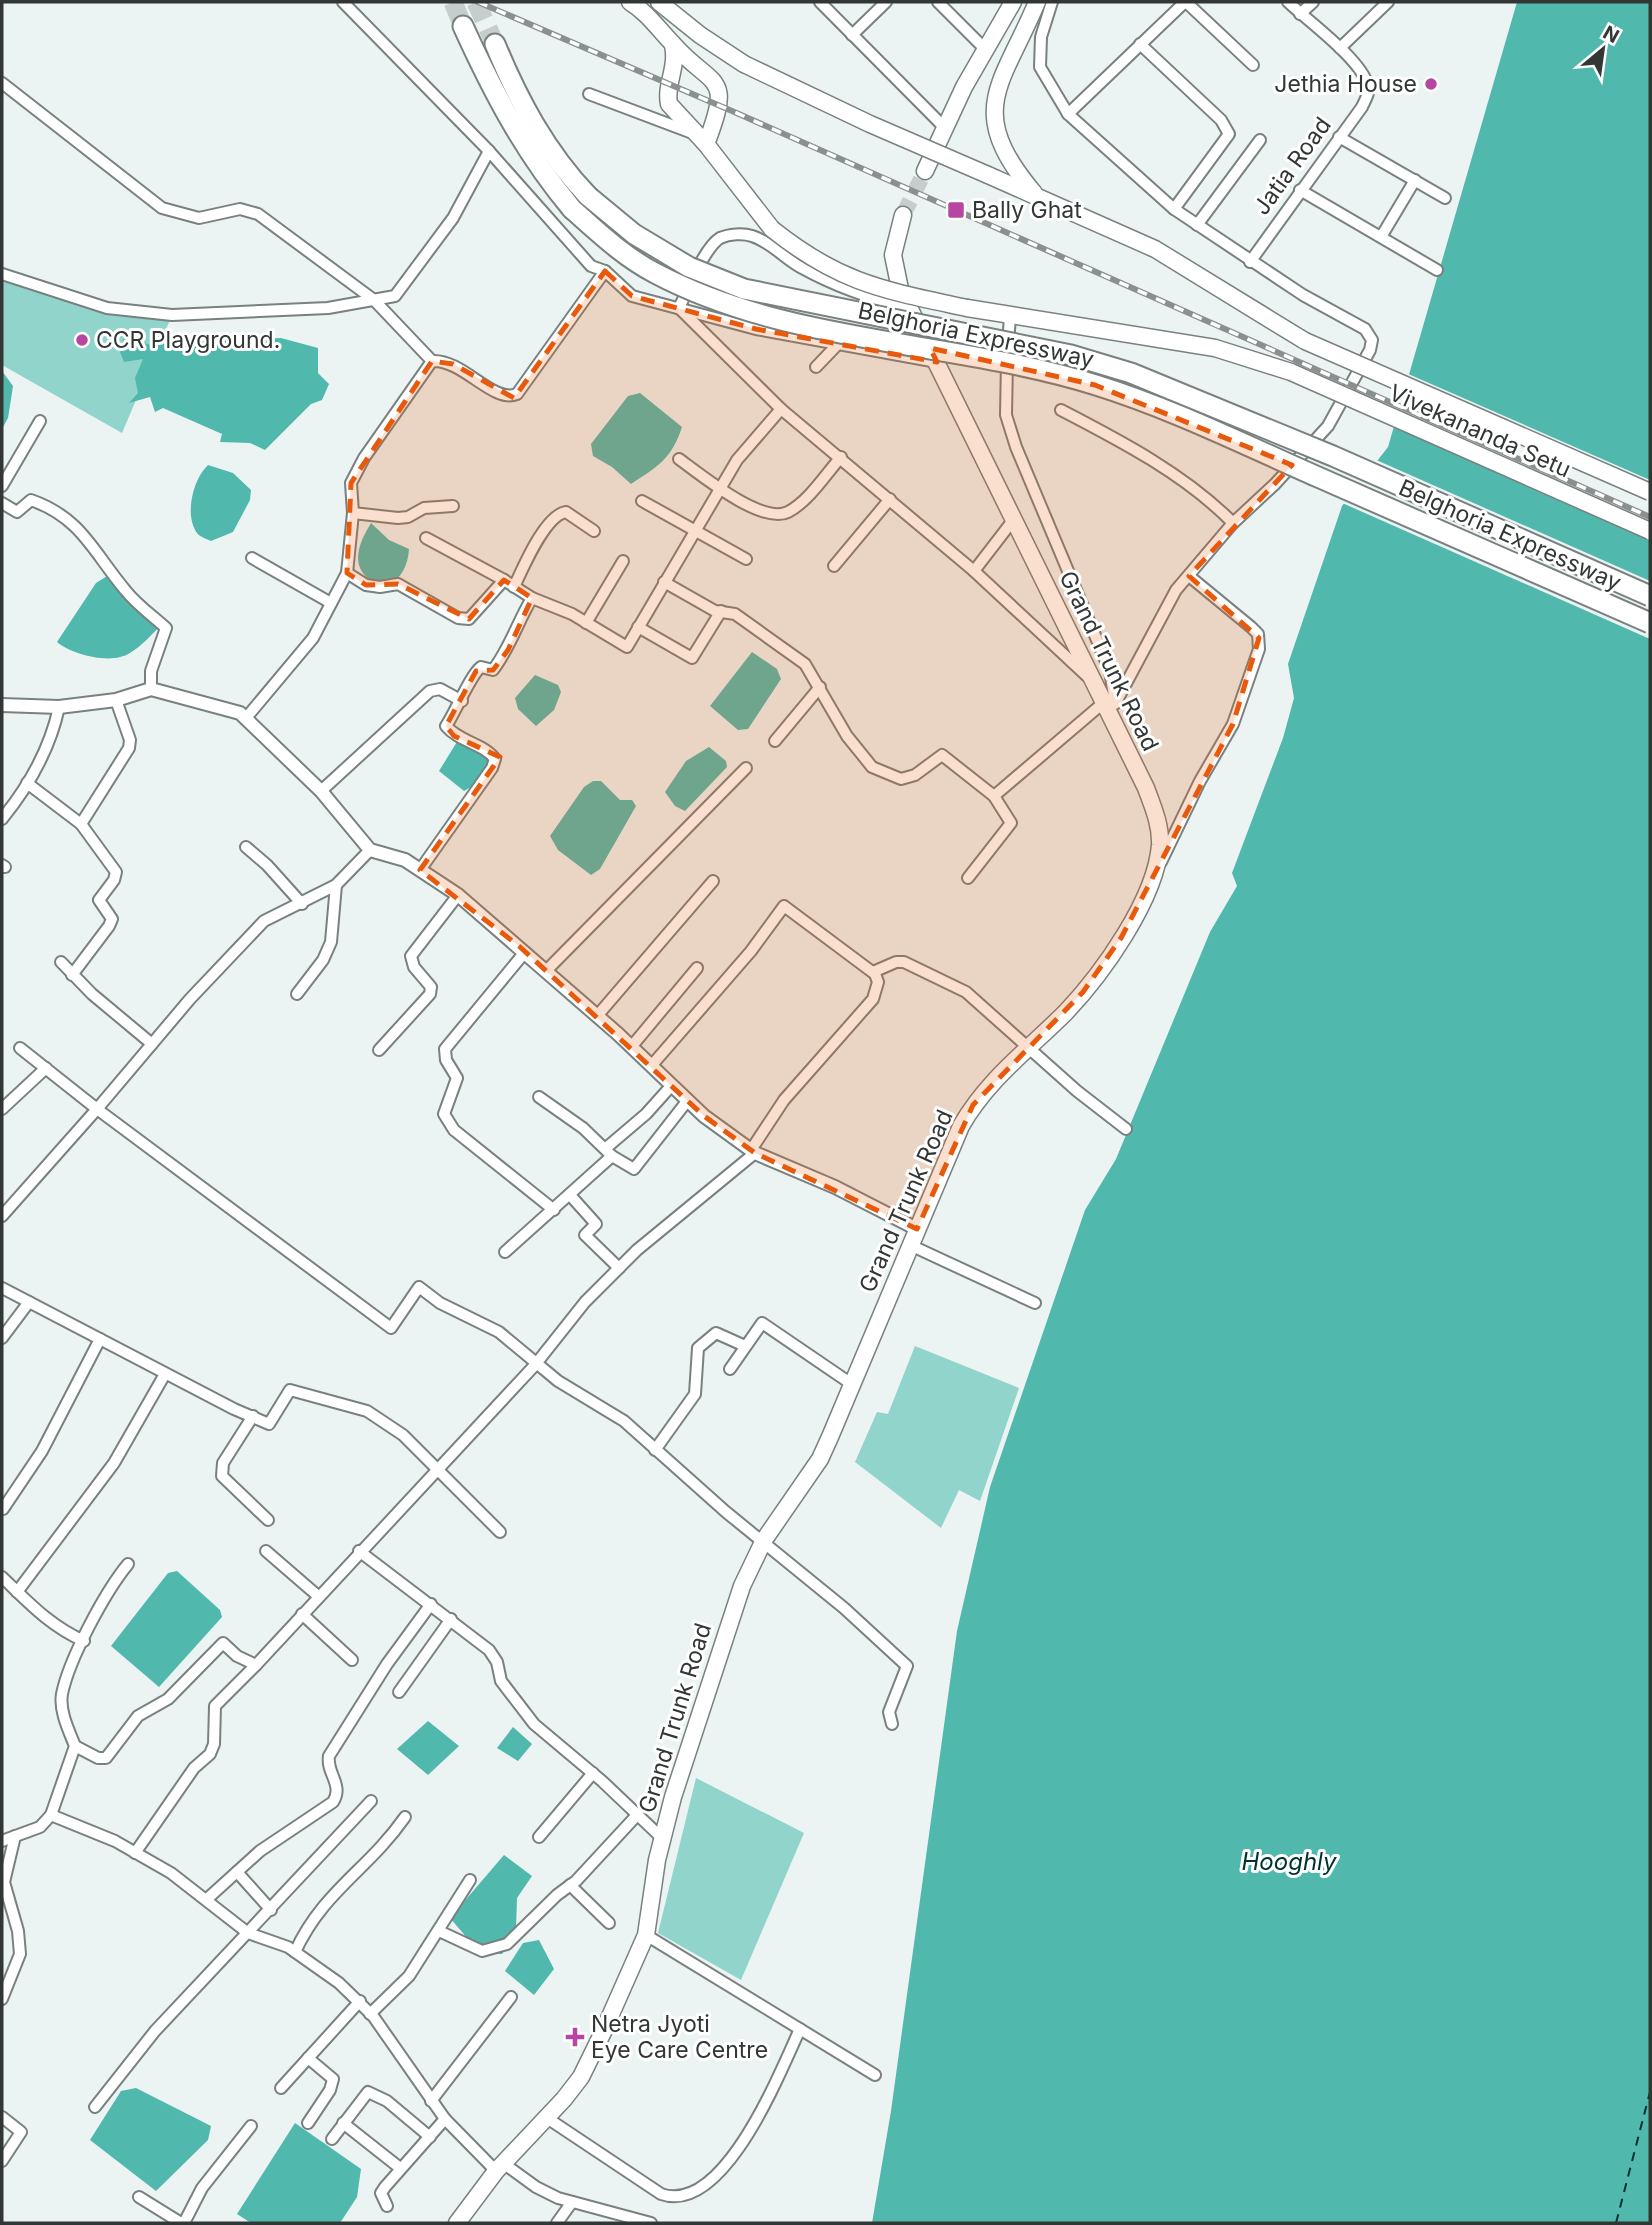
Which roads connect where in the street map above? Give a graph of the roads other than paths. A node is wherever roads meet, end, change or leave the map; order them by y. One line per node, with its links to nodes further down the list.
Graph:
1 (343, 2): 30 (street)
2 (630, 2): 19 (main road)
3 (659, 2): 34 (main road, Vivekananda Setu, bridge)
4 (820, 2): 16 (street)
5 (886, 2): 16 (street)
6 (938, 2): 21 (street)
7 (1013, 2): 21 (main road)
8 (1037, 2): 34 (main road)
9 (1052, 2): 25 (street)
10 (1185, 2): 18 (street); 22 (street)
11 (1288, 2): 14 (street, Jatia Road)
12 (1312, 2): 14 (street)
13 (1388, 2): 20 (street)
14 (1300, 14): 20 (street, Jatia Road)
15 (463, 26): 36 (highway, Belghoria Expressway)
16 (852, 35): 26 (street)
17 (495, 44): 36 (highway, Belghoria Expressway)
18 (1140, 44): 25 (street); 37 (street)
19 (673, 45): 28 (main road, Vivekananda Setu); 28 (main road)
20 (1340, 48): 27 (street, Jatia Road)
21 (985, 49): 26 (main road)
22 (1253, 65)
23 (2, 83): 45 (street)
24 (589, 94): 28 (street)
25 (1068, 114): 37 (street)
26 (945, 128): 31 (main road)
27 (1339, 137): 32 (street); 33 (street, Jatia Road)
28 (702, 139): 48 (main road, Vivekananda Setu, bridge)
29 (1260, 140): 39 (street)
30 (489, 151): 43 (street); 45 (street)
31 (925, 171)
32 (1415, 180): 35 (street); 40 (street)
33 (1300, 190): 40 (street); 41 (street, Jatia Road)
34 (1038, 198): 60 (main road, Vivekananda Setu, bridge)
35 (1445, 198)
36 (580, 203): 81 (highway, Belghoria Expressway, bridge); 86 (highway, Belghoria Expressway, bridge)
37 (1174, 209): 39 (street)
38 (903, 215): 47 (main road, Grand Trunk Road)
39 (1197, 225): 41 (street)
40 (1381, 237): 42 (street)
41 (1250, 262): 67 (street)
42 (1437, 270)
43 (605, 271): 46 (street); 50 (street)
44 (2, 274): 45 (street)
45 (374, 300): 50 (street)
46 (679, 308): 47 (street); 49 (street); 53 (street)
47 (909, 308): 51 (main road, Grand Trunk Road)
48 (1010, 316): 69 (main road, Vivekananda Setu, bridge); 93 (street)
49 (839, 343): 51 (street); 52 (street)
50 (432, 361): 65 (street)
51 (937, 362): 66 (main road, Grand Trunk Road)
52 (816, 367)
53 (781, 409): 56 (street); 59 (street)
54 (1061, 410): 67 (street)
55 (40, 421): 58 (street)
56 (841, 457): 59 (street); 61 (street)
57 (680, 459): 59 (street)
58 (2, 486)
59 (719, 488): 70 (street)
60 (1650, 492)
61 (890, 499): 75 (street); 76 (street)
62 (642, 501): 70 (street)
63 (2, 503): 90 (street)
64 (453, 506): 65 (street)
65 (353, 513): 77 (street)
66 (1014, 519): 76 (street); 88 (main road, Grand Trunk Road)
67 (1233, 523): 78 (street)
68 (594, 531): 80 (street)
69 (1650, 531)
70 (694, 533): 73 (street); 79 (street)
71 (426, 538): 80 (street)
72 (252, 558): 83 (street)
73 (746, 559)
74 (623, 561): 85 (street)
75 (834, 566)
76 (974, 571): 88 (street)
77 (347, 573): 80 (street); 83 (street)
78 (1189, 576): 93 (street); 110 (street)
79 (664, 582): 84 (street); 87 (street)
80 (509, 584): 82 (street)
81 (1650, 596)
82 (532, 598): 85 (street); 92 (street)
83 (331, 603): 96 (street)
84 (721, 611): 87 (street); 89 (street)
85 (586, 623): 87 (street)
86 (1650, 624)
87 (638, 627)
88 (1090, 678): 93 (main road, Grand Trunk Road)
89 (820, 687): 97 (street); 101 (street)
90 (151, 689): 91 (street); 96 (street)
91 (116, 700): 95 (street); 103 (street)
92 (462, 701): 100 (street); 106 (street)
93 (1109, 704): 101 (street); 110 (main road, Grand Trunk Road)
94 (2, 705): 95 (street)
95 (59, 707): 99 (street)
96 (246, 718): 100 (street)
97 (775, 741)
98 (746, 768): 116 (street)
99 (27, 783): 102 (street); 103 (street)
100 (321, 791): 105 (street)
101 (994, 796): 107 (street)
102 (2, 819)
103 (81, 824): 118 (street)
104 (246, 847): 112 (street)
105 (370, 850): 106 (street); 109 (street)
106 (420, 870): 111 (street)
107 (968, 878)
108 (713, 881): 120 (street)
109 (336, 885): 112 (street); 119 (street)
110 (1150, 885): 123 (main road, Grand Trunk Road)
111 (458, 895): 113 (street); 125 (street)
112 (302, 904): 121 (street)
113 (525, 952): 116 (street); 137 (street)
114 (61, 962): 118 (street)
115 (697, 968): 122 (street)
116 (546, 971): 120 (street)
117 (873, 972): 123 (street); 126 (street); 134 (street)
118 (72, 975): 121 (street)
119 (297, 994)
120 (597, 1016): 122 (street)
121 (152, 1044): 132 (street)
122 (632, 1046): 126 (street)
123 (1026, 1046): 133 (street); 139 (main road, Grand Trunk Road)
124 (20, 1048): 127 (street)
125 (379, 1050)
126 (652, 1065): 128 (street)
127 (46, 1068): 131 (street); 132 (street)
128 (672, 1084): 130 (street); 135 (street)
129 (539, 1097): 135 (street)
130 (688, 1100): 134 (street); 135 (street)
131 (2, 1109)
132 (97, 1109): 138 (street); 149 (street)
133 (1126, 1129)
134 (753, 1151): 139 (street); 142 (street)
135 (609, 1152): 136 (street)
136 (570, 1195): 137 (street); 142 (street)
137 (554, 1210): 141 (street)
138 (2, 1216)
139 (917, 1229): 140 (main road, Grand Trunk Road)
140 (910, 1245): 145 (street); 152 (main road, Grand Trunk Road)
141 (505, 1252)
142 (619, 1268): 149 (street)
143 (2, 1288): 144 (street)
144 (29, 1302): 146 (street); 147 (street)
145 (1035, 1303)
146 (2, 1338)
147 (100, 1339): 151 (street); 156 (street)
148 (744, 1346): 150 (street); 152 (street); 154 (street)
149 (535, 1364): 154 (street); 155 (street)
150 (730, 1369)
151 (165, 1374): 153 (street); 164 (street)
152 (853, 1385): 159 (main road, Grand Trunk Road)
153 (253, 1416): 155 (street); 157 (street)
154 (655, 1450): 159 (street)
155 (437, 1471): 158 (street); 161 (street)
156 (2, 1509)
157 (268, 1520)
158 (500, 1532)
159 (764, 1541): 173 (street); 182 (main road, Grand Trunk Road)
160 (266, 1551): 165 (street)
161 (359, 1551): 165 (street); 166 (street)
162 (128, 1564): 169 (street)
163 (2, 1577): 164 (street)
164 (16, 1592): 169 (street)
165 (318, 1595): 167 (street)
166 (431, 1604): 168 (street); 185 (street)
167 (302, 1614): 170 (street); 171 (street)
168 (452, 1619): 172 (street); 175 (street)
169 (83, 1641): 174 (street)
170 (352, 1660)
171 (256, 1665): 174 (street); 184 (street)
172 (400, 1692)
173 (892, 1724)
174 (75, 1746): 178 (street)
175 (593, 1773): 177 (street); 181 (street)
176 (371, 1801): 189 (street)
177 (638, 1814): 182 (street); 187 (street)
178 (51, 1815): 180 (street); 184 (street)
179 (405, 1818): 194 (street)
180 (15, 1836): 183 (street); 196 (street)
181 (539, 1837)
182 (662, 1838): 193 (main road, Grand Trunk Road)
183 (2, 1841)
184 (135, 1853): 188 (street)
185 (237, 1872): 188 (street); 189 (street)
186 (470, 1880): 191 (street)
187 (570, 1885): 190 (street); 191 (street)
188 (207, 1899): 192 (street)
189 (271, 1910): 192 (street)
190 (609, 1923)
191 (439, 1931): 198 (street)
192 (248, 1933): 194 (street); 204 (street)
193 (646, 1935): 199 (street); 206 (main road, Grand Trunk Road)
194 (295, 1952): 197 (street)
195 (511, 1997): 203 (street)
196 (2, 1999)
197 (360, 2001): 198 (street); 200 (street)
198 (370, 2014): 203 (street)
199 (800, 2029): 201 (street); 206 (street)
200 (308, 2058): 202 (street); 208 (street)
201 (875, 2075)
202 (281, 2088)
203 (431, 2101): 207 (street)
204 (95, 2107)
205 (2, 2117): 213 (street)
206 (547, 2118): 214 (main road, Grand Trunk Road)
207 (445, 2119): 211 (street); 214 (street)
208 (308, 2123)
209 (343, 2123): 211 (street); 212 (street); 215 (street)
210 (251, 2126): 220 (street)
211 (430, 2137): 215 (street)
212 (332, 2139)
213 (2, 2161)
214 (499, 2167): 217 (street); 221 (main road, Grand Trunk Road)
215 (400, 2168): 218 (street)
216 (139, 2197): 220 (street)
217 (572, 2202): 219 (street); 222 (street)
218 (387, 2206)
219 (560, 2222)
220 (182, 2223)
221 (457, 2223)
222 (650, 2223)

